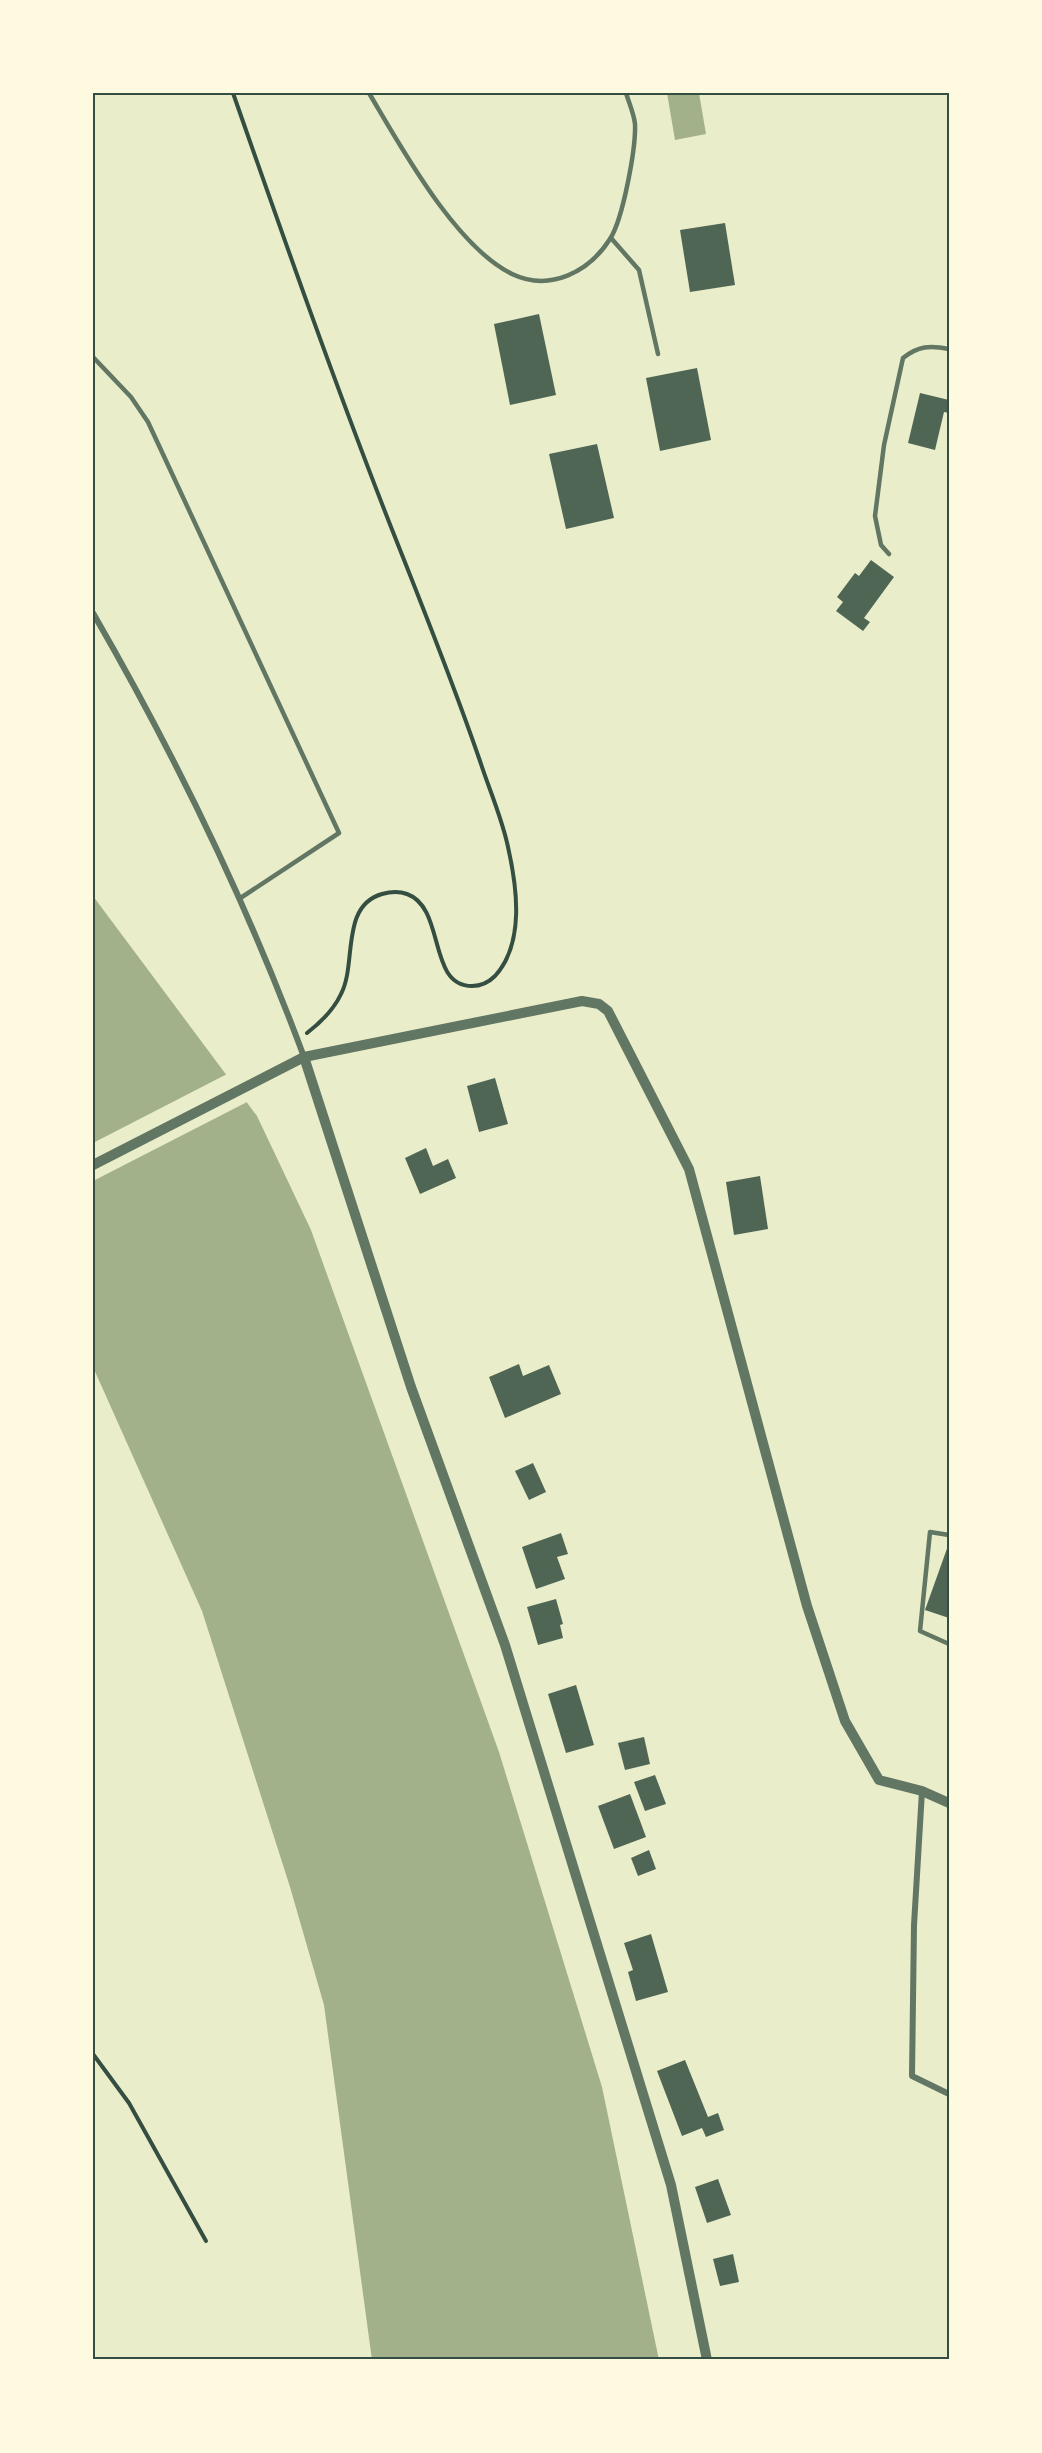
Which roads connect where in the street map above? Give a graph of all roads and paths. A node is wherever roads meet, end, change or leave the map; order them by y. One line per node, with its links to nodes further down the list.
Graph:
1 (233, 93): 11 (path)
2 (369, 93): 4 (lane)
3 (626, 93): 4 (lane)
4 (611, 238): 6 (lane)
5 (949, 350): 8 (lane)
6 (658, 354)
7 (93, 357): 10 (lane)
8 (889, 554)
9 (93, 614): 10 (street)
10 (239, 899): 12 (street)
11 (319, 1023)
12 (304, 1058): 13 (street); 16 (street); 21 (street)
13 (93, 1165)
14 (949, 1535): 15 (lane)
15 (949, 1644)
16 (922, 1791): 17 (street); 19 (street)
17 (949, 1803)
18 (93, 2054): 20 (path)
19 (949, 2094)
20 (206, 2241)
21 (707, 2360)

